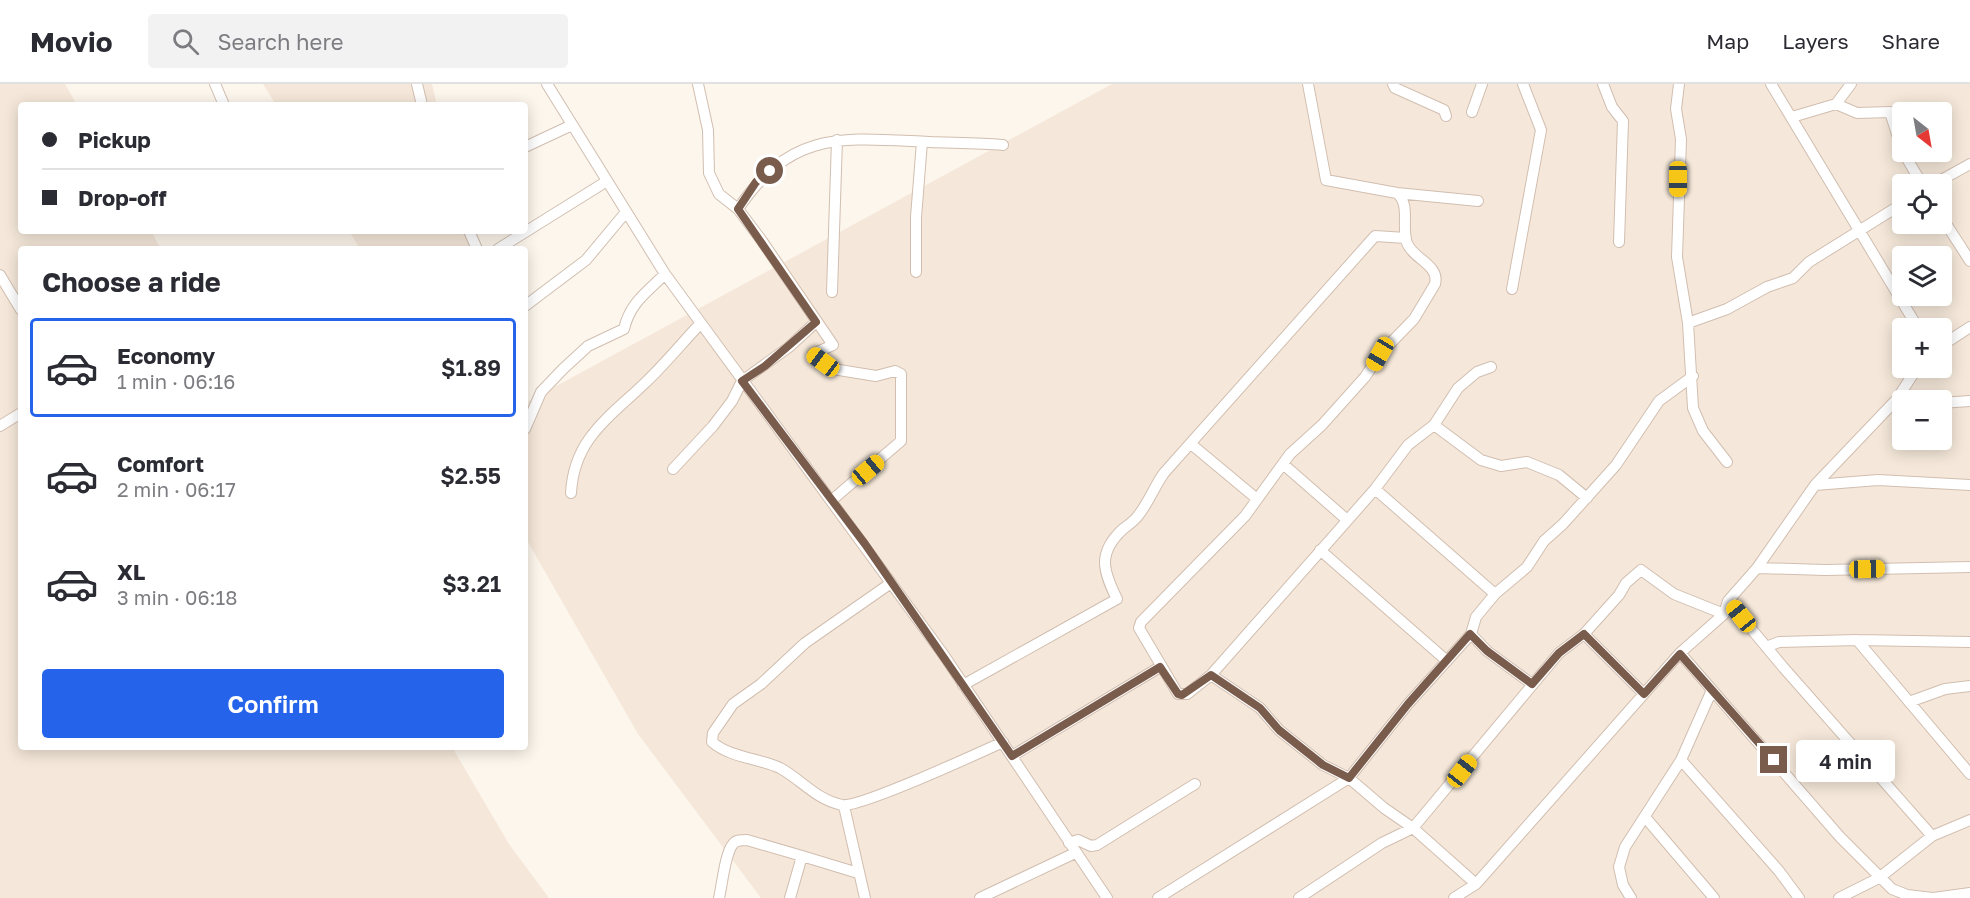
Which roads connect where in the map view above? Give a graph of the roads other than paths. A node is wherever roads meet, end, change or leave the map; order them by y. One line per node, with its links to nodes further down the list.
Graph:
1 (214, 84): 13 (street)
2 (417, 84): 14 (street)
3 (547, 84): 20 (street)
4 (698, 84): 30 (street)
5 (1308, 84): 28 (street)
6 (1393, 84): 17 (street)
7 (1482, 84): 16 (street)
8 (1523, 84): 44 (street)
9 (1603, 84): 38 (street)
10 (1679, 84): 50 (street)
11 (1771, 84): 18 (street)
12 (1851, 84): 15 (street)
13 (223, 102)
14 (421, 102)
15 (1836, 104): 18 (street); 19 (street)
16 (1472, 112)
17 (1446, 116)
18 (1792, 117): 34 (street)
19 (1892, 118)
20 (572, 125): 24 (street); 27 (street)
21 (837, 140): 22 (street); 30 (street); 45 (street)
22 (922, 142): 23 (street); 41 (street)
23 (1003, 145)
24 (528, 146)
25 (1970, 164): 26 (street)
26 (1952, 174)
27 (607, 181): 32 (street); 33 (street)
28 (1397, 193): 29 (street); 37 (street)
29 (1478, 201)
30 (738, 209): 49 (street)
31 (1892, 211): 34 (street)
32 (626, 212): 42 (street); 46 (street)
33 (528, 230)
34 (1859, 232): 48 (street); 50 (street)
35 (1952, 233): 40 (street)
36 (522, 234): 39 (street)
37 (1406, 238): 64 (street); 66 (street)
38 (1619, 242)
39 (503, 246)
40 (1970, 261)
41 (916, 272)
42 (665, 274): 51 (street); 61 (street)
43 (0, 275): 47 (street)
44 (1512, 289)
45 (832, 292)
46 (528, 304)
47 (18, 305)
48 (1912, 318)
49 (816, 322): 56 (street); 74 (street)
50 (1689, 323): 55 (street)
51 (700, 324): 56 (street); 71 (street)
52 (1970, 327): 53 (street)
53 (1952, 339)
54 (1491, 367): 62 (street)
55 (1693, 376): 65 (street); 72 (street)
56 (742, 381): 67 (street); 74 (street)
57 (1970, 401): 58 (street)
58 (1952, 402)
59 (1892, 404): 68 (street)
60 (18, 415): 63 (street)
61 (528, 422)
62 (1434, 425): 70 (street); 72 (street)
63 (0, 426)
64 (1191, 444): 73 (street); 93 (street)
65 (1727, 462)
66 (1284, 464): 73 (street); 75 (street)
67 (673, 469)
68 (1815, 485): 69 (street); 78 (street)
69 (1970, 485)
70 (1375, 489): 75 (street); 80 (street)
71 (571, 493)
72 (1587, 498): 80 (street)
73 (1257, 499): 90 (street)
74 (832, 500): 79 (street)
75 (1346, 519): 76 (street)
76 (1320, 550): 89 (street); 91 (street)
77 (1970, 567): 78 (street)
78 (1757, 568): 81 (street)
79 (891, 583): 93 (street); 104 (street)
80 (1495, 594): 83 (street)
81 (1728, 601): 82 (street); 87 (street)
82 (1724, 614): 84 (street); 88 (street)
83 (1470, 634): 89 (street); 92 (street)
84 (1584, 634): 92 (street); 96 (street)
85 (1857, 640): 86 (street); 87 (street); 97 (street)
86 (1970, 642)
87 (1766, 647): 108 (street)
88 (1680, 654): 95 (street); 96 (street)
89 (1447, 661): 102 (street)
90 (1160, 667): 91 (street); 99 (street)
91 (1211, 675): 102 (street)
92 (1532, 684): 107 (street)
93 (963, 685): 98 (street)
94 (1970, 686): 97 (street)
95 (1712, 690): 100 (street); 112 (street)
96 (1644, 694): 113 (street)
97 (1909, 702): 101 (street)
98 (1003, 742): 99 (street); 104 (street)
99 (1012, 756): 109 (street)
100 (1681, 760): 105 (street); 126 (street)
101 (1970, 774)
102 (1349, 778): 107 (street); 121 (street)
103 (1195, 784): 109 (street)
104 (844, 806): 111 (street)
105 (1646, 817): 124 (street); 125 (street)
106 (1970, 820): 108 (street)
107 (1413, 828): 113 (street); 122 (street)
108 (1932, 836): 112 (street)
109 (1072, 848): 119 (street); 120 (street)
110 (802, 856): 111 (street); 116 (street); 117 (street)
111 (858, 873): 118 (street)
112 (1879, 878): 114 (street); 115 (street)
113 (1476, 884): 123 (street)
114 (1970, 892)
115 (1853, 895): 127 (street)
116 (719, 898)
117 (790, 898)
118 (865, 898)
119 (980, 898)
120 (1107, 898)
121 (1158, 898)
122 (1299, 898)
123 (1454, 898)
124 (1631, 898)
125 (1714, 898)
126 (1799, 898)
127 (1839, 898)

